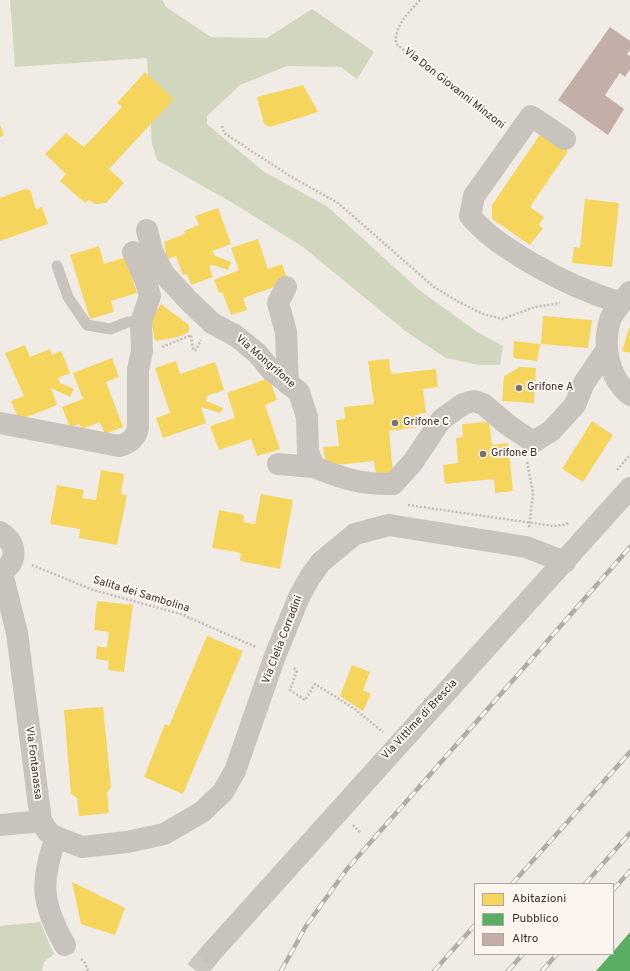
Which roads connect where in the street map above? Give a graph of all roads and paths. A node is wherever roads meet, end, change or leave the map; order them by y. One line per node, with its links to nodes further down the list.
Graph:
1 (420, 0): 3 (path, Via Don Giovanni Minzoni)
2 (222, 126): 9 (path)
3 (516, 136): 4 (street, Via Don Giovanni Minzoni); 9 (street, Via Don Giovanni Minzoni)
4 (564, 139)
5 (147, 230): 15 (street, Via Mongrifone)
6 (133, 252): 11 (street)
7 (57, 266): 11 (lane)
8 (286, 287): 15 (street)
9 (593, 295): 10 (street, Via Don Giovanni Minzoni)
10 (625, 298): 13 (street, Via Don Giovanni Minzoni)
11 (141, 322): 14 (street)
12 (200, 344): 14 (path)
13 (607, 349): 16 (street, Via Don Giovanni Minzoni); 18 (street)
14 (142, 351): 17 (street)
15 (288, 384): 20 (street, Via Mongrifone)
16 (630, 396)
17 (0, 423)
18 (533, 442): 20 (street); 23 (path)
19 (278, 464): 20 (street)
20 (314, 467)
21 (630, 488): 24 (street, Via Vittime di Brescia)
22 (0, 532): 25 (street, Via Fontanassa)
23 (526, 547): 24 (street, Via Clelia Corradini); 31 (street, Via Clelia Corradini)
24 (565, 562): 28 (street, Via Vittime di Brescia)
25 (4, 569): 26 (path, Salita dei Sambolina); 29 (street, Via Fontanassa)
26 (263, 650)
27 (291, 667): 28 (path)
28 (398, 745): 33 (street, Via Vittime di Brescia)
29 (40, 821): 30 (street); 31 (street)
30 (0, 825)
31 (56, 837): 32 (street)
32 (65, 945)
33 (211, 953)

